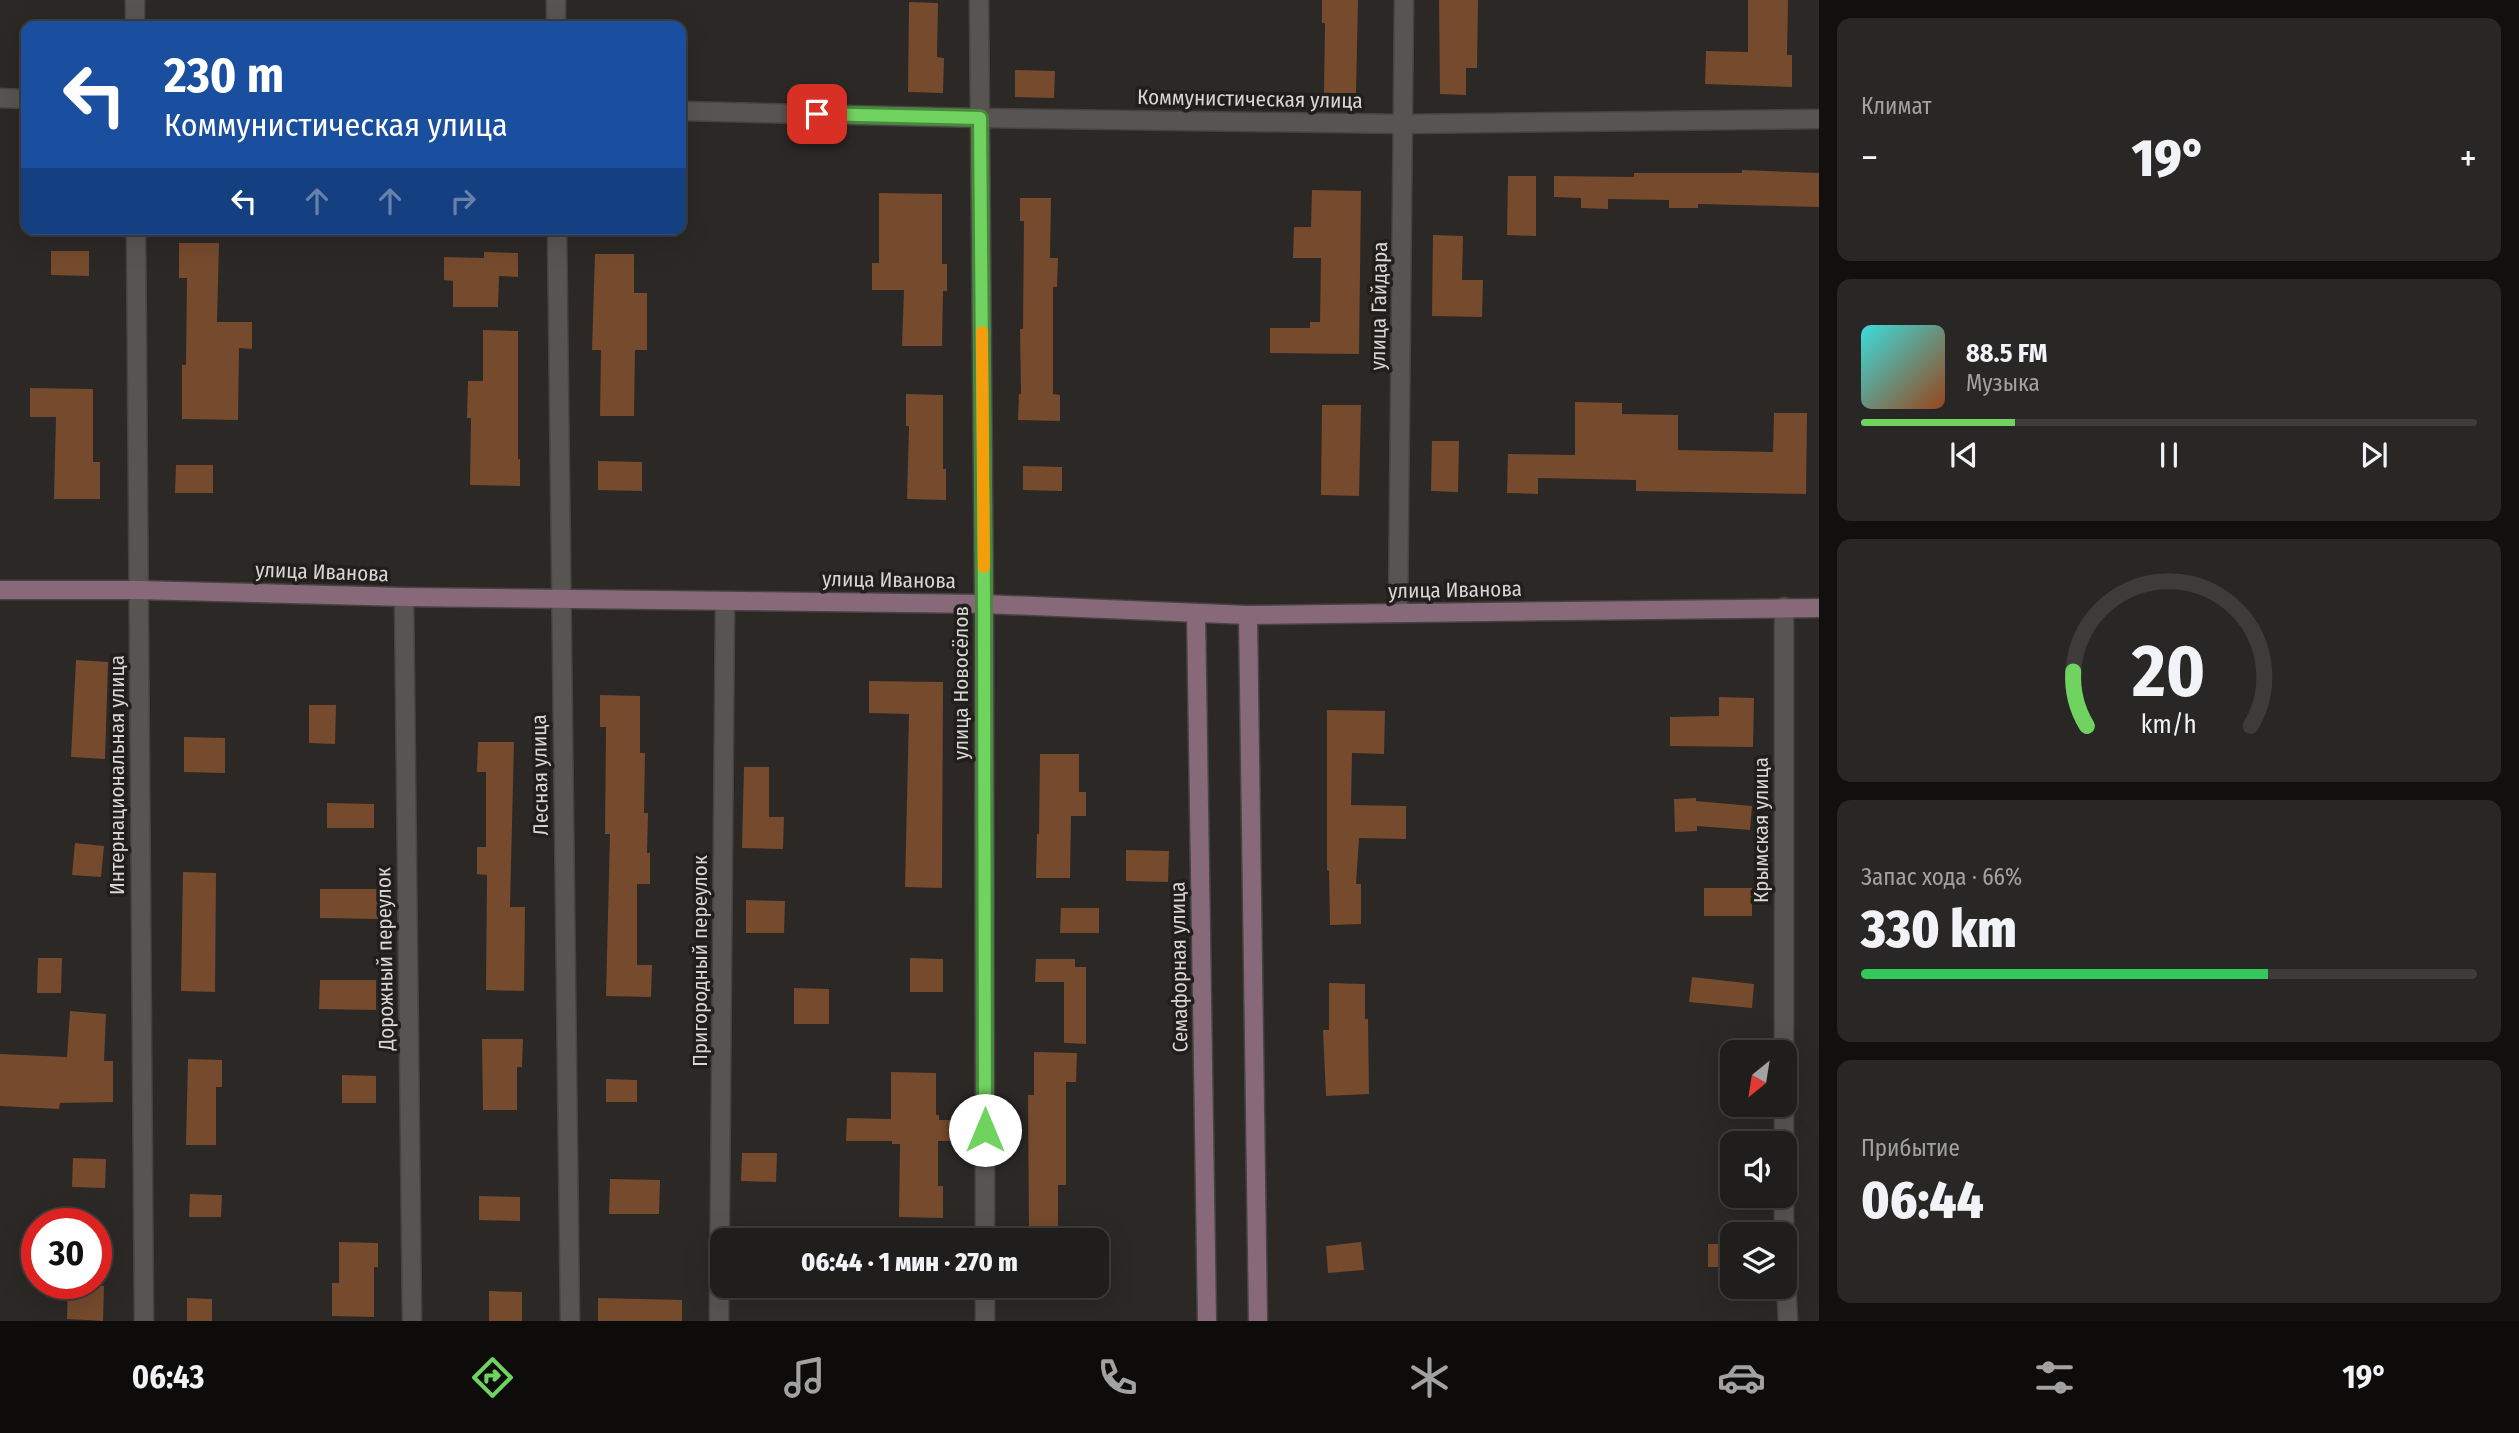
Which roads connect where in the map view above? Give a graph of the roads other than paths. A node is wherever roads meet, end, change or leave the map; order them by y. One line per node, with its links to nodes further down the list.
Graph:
1 (135, 0): 5 (street)
2 (556, 0): 6 (street)
3 (979, 0): 10 (street, улица Новосёлов)
4 (1404, 0): 12 (street, улица Гайдара)
5 (135, 21)
6 (556, 21)
7 (0, 98): 8 (street)
8 (21, 99)
9 (686, 111): 10 (street, Коммунистическая улица)
10 (980, 118): 12 (street, Коммунистическая улица); 20 (street, улица Новосёлов)
11 (1819, 119): 12 (street, Коммунистическая улица)
12 (1404, 124): 24 (street, улица Гайдара)
13 (136, 235): 16 (street, Интернациональная улица)
14 (556, 235): 18 (street, Лесная улица)
15 (0, 590): 16 (street, улица Иванова)
16 (138, 590): 17 (street, улица Иванова); 30 (street, Интернациональная улица)
17 (404, 597): 18 (street, улица Иванова); 31 (street, Дорожный переулок)
18 (560, 598): 19 (street, улица Иванова); 32 (street, Лесная улица)
19 (725, 601): 20 (street, улица Иванова); 33 (street, Пригородный переулок)
20 (984, 604): 23 (street, улица Иванова); 27 (street, улица Новосёлов)
21 (1784, 607): 22 (street, улица Иванова); 24 (street, улица Иванова); 26 (street, Крымская улица)
22 (1819, 608)
23 (1196, 613): 25 (street, улица Иванова); 35 (street, Семафорная улица)
24 (1398, 613): 25 (street, улица Иванова)
25 (1248, 615): 36 (street)
26 (1784, 1040)
27 (985, 1228)
28 (985, 1298): 34 (street)
29 (1787, 1299): 37 (street)
30 (144, 1321)
31 (412, 1321)
32 (570, 1321)
33 (719, 1321)
34 (985, 1321)
35 (1207, 1321)
36 (1258, 1321)
37 (1788, 1321)

